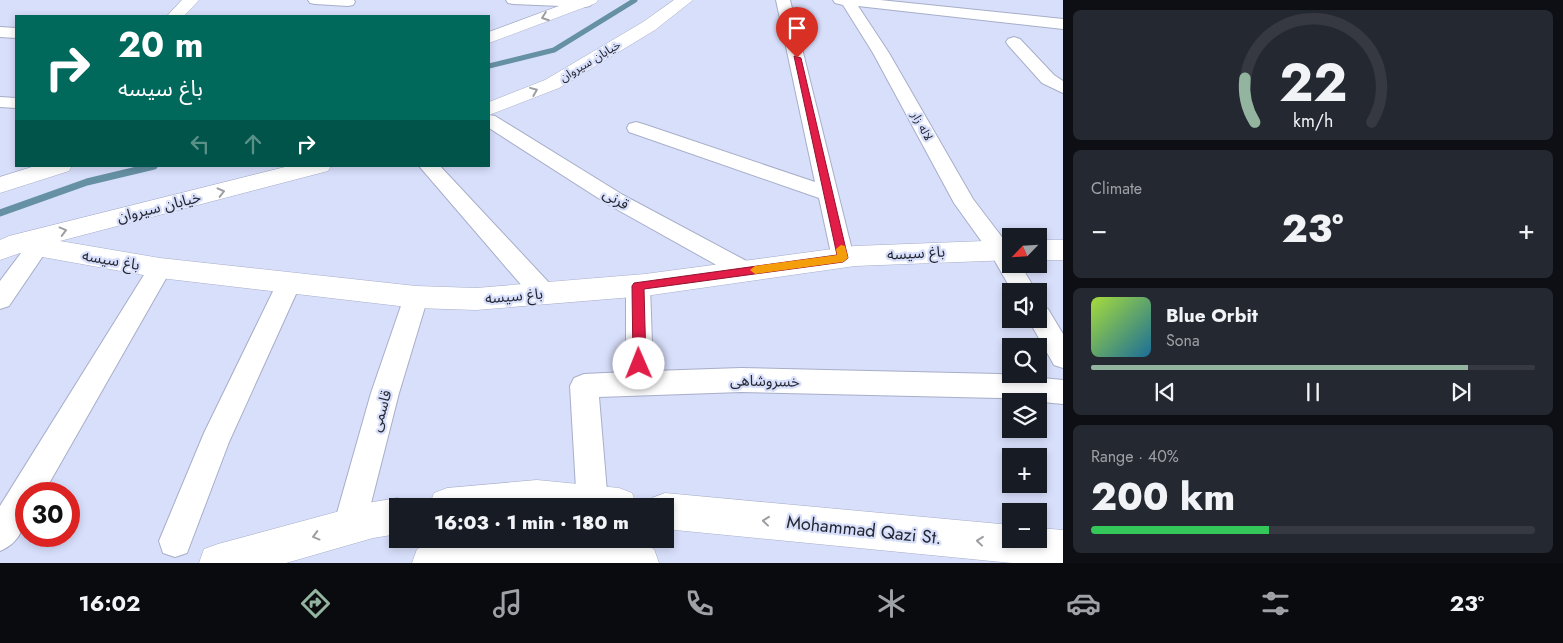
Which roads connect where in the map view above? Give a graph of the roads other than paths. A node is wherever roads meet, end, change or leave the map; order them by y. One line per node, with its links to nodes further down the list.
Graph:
1 (191, 0): 9 (street)
2 (315, 0): 7 (street)
3 (513, 0): 8 (street)
4 (685, 0): 19 (street, خیابان سیروان, one-way to 4)
5 (783, 0): 27 (street)
6 (845, 0): 11 (street); 28 (street, لاله زار)
7 (350, 1): 10 (street)
8 (588, 1): 14 (street, one-way to 14)
9 (175, 15)
10 (340, 15)
11 (1063, 24)
12 (0, 32): 13 (street)
13 (15, 33)
14 (490, 38)
15 (1014, 42): 16 (street)
16 (1063, 88)
17 (0, 102): 18 (street)
18 (15, 103)
19 (490, 109)
20 (490, 121): 35 (street, قرنی)
21 (636, 128): 27 (street)
22 (20, 167): 26 (street)
23 (58, 167): 26 (street)
24 (316, 167): 29 (street, خیابان سیروان, one-way to 24)
25 (430, 167): 38 (street)
26 (1, 184)
27 (829, 194): 33 (street)
28 (1002, 245)
29 (19, 247): 34 (street, باغ سیسه); 40 (street)
30 (1002, 250): 33 (street, باغ سیسه)
31 (1048, 250): 32 (street)
32 (1063, 250)
33 (843, 258): 35 (street, باغ سیسه)
34 (160, 268): 36 (street, باغ سیسه); 49 (street)
35 (746, 271): 37 (street, باغ سیسه)
36 (289, 283): 39 (street, باغ سیسه); 50 (street)
37 (638, 286): 38 (street, باغ سیسه); 43 (street)
38 (544, 294): 39 (street, باغ سیسه)
39 (416, 297): 48 (street, قاسمی)
40 (0, 299)
41 (1046, 328): 42 (street)
42 (1063, 358)
43 (640, 384): 44 (street, خسروشاهی); 45 (street, خسروشاهی)
44 (1063, 392)
45 (605, 498)
46 (674, 512): 51 (street, Mohammad Qazi St., one-way to 46)
47 (389, 518): 48 (street)
48 (349, 527): 53 (street, one-way to 53)
49 (0, 535)
50 (175, 541)
51 (1063, 550)
52 (515, 559): 54 (street); 55 (street)
53 (218, 563)
54 (431, 563)
55 (640, 563)

